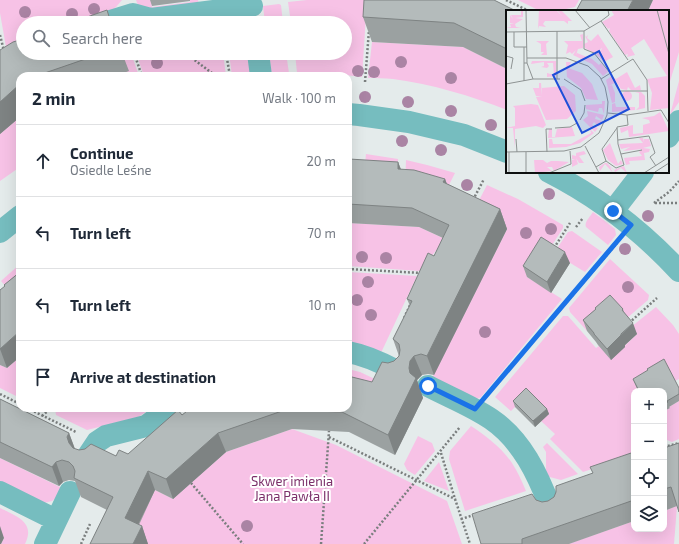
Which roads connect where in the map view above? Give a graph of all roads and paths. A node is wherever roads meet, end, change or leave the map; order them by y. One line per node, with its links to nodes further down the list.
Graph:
1 (506, 0): 4 (path)
2 (132, 7): 5 (street); 6 (street)
3 (252, 10): 7 (street)
4 (527, 10)
5 (116, 16)
6 (146, 16)
7 (185, 16)
8 (369, 30): 19 (path)
9 (0, 35): 10 (path)
10 (5, 55)
11 (136, 60): 15 (path)
12 (194, 60): 16 (path)
13 (227, 60): 17 (path)
14 (259, 60): 18 (street)
15 (141, 72)
16 (211, 72)
17 (229, 72)
18 (260, 72)
19 (365, 82)
20 (352, 114): 23 (street)
21 (679, 121): 22 (street)
22 (669, 136)
23 (506, 152)
24 (551, 173): 30 (street)
25 (642, 173): 30 (street)
26 (484, 179): 28 (path)
27 (679, 181): 29 (path)
28 (471, 203)
29 (679, 203)
30 (613, 211): 33 (street)
31 (16, 219): 34 (street)
32 (570, 223): 35 (path)
33 (631, 225): 37 (street); 48 (path)
34 (0, 232)
35 (552, 252)
36 (352, 269): 38 (path)
37 (679, 271)
38 (424, 273)
39 (657, 298): 42 (path)
40 (412, 301): 41 (path)
41 (402, 322)
42 (628, 324)
43 (352, 352): 44 (street)
44 (395, 370)
45 (428, 386): 48 (street)
46 (0, 394): 47 (path)
47 (16, 402)
48 (475, 409): 58 (path); 64 (street)
49 (34, 412): 52 (path)
50 (46, 412): 52 (path)
51 (165, 412): 57 (street)
52 (42, 416): 57 (path)
53 (329, 431): 54 (path)
54 (329, 437): 59 (path); 72 (path)
55 (679, 443): 56 (path)
56 (667, 446)
57 (92, 450)
58 (440, 452): 59 (path); 63 (path)
59 (417, 481): 63 (path); 73 (path)
60 (191, 483): 71 (path)
61 (0, 492): 67 (street)
62 (70, 492): 67 (street)
63 (455, 499): 66 (path)
64 (551, 509)
65 (476, 514): 66 (path)
66 (462, 519): 74 (path)
67 (56, 520): 69 (street)
68 (90, 524): 70 (path)
69 (45, 544)
70 (81, 544)
71 (243, 544)
72 (321, 544)
73 (364, 544)
74 (470, 544)

